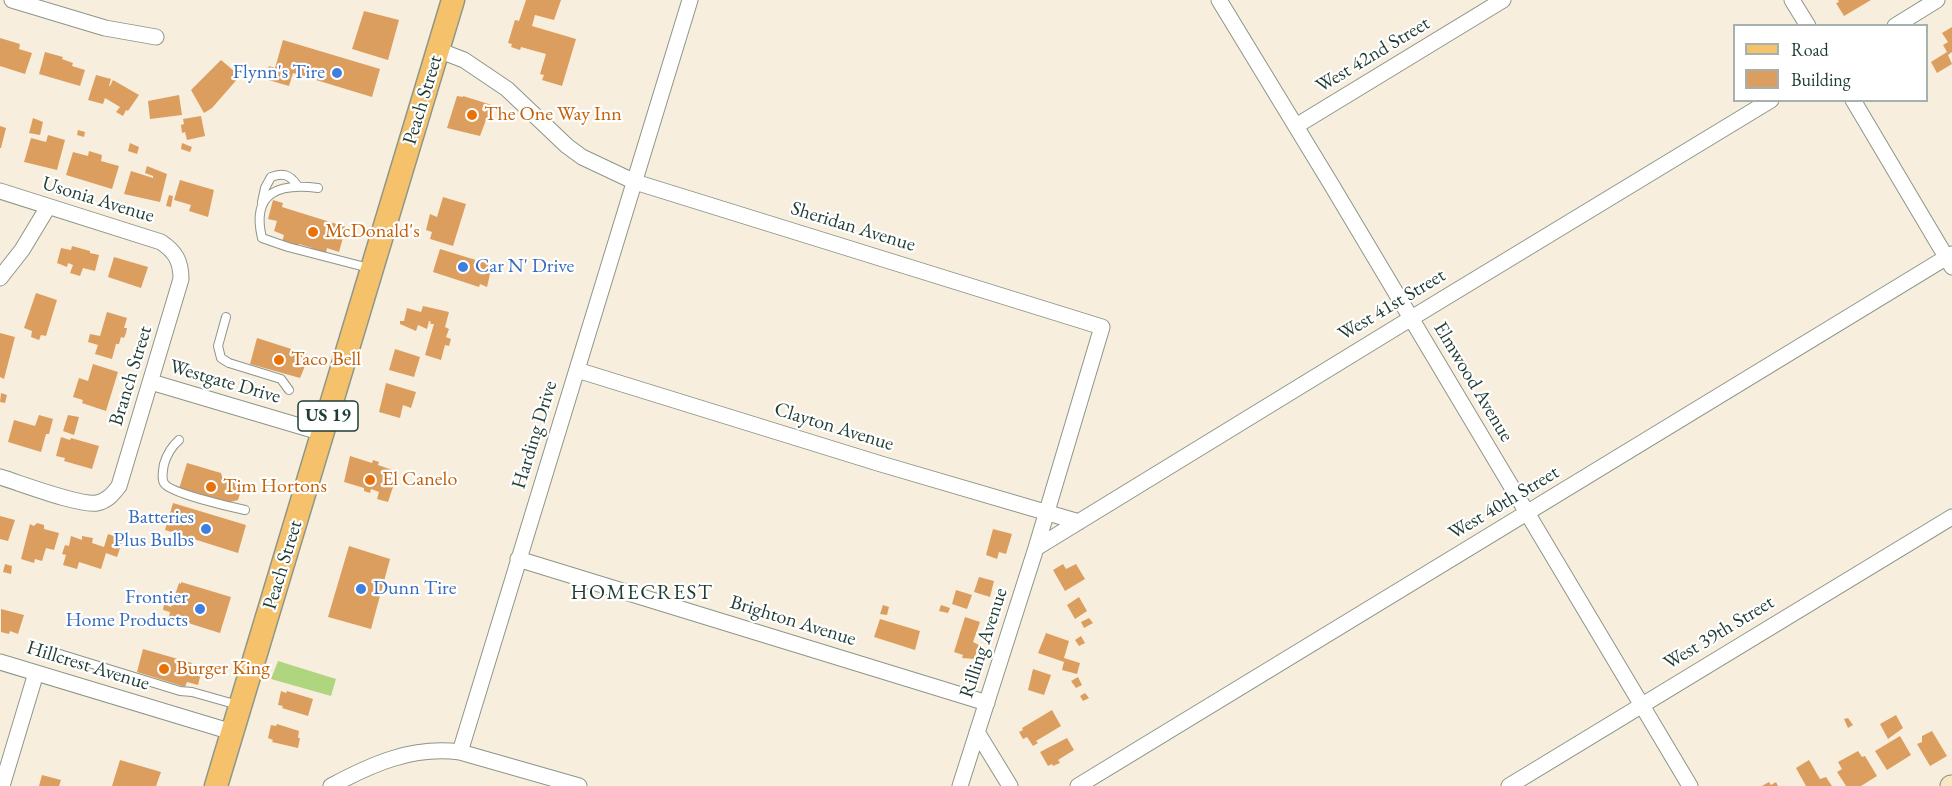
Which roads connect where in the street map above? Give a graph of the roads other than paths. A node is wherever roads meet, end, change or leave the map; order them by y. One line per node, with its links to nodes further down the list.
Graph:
1 (12, 0): 10 (street)
2 (453, 0): 11 (main road, Peach Street / US 19)
3 (690, 0): 15 (street, Harding Drive)
4 (1219, 0): 14 (street, Elmwood Avenue)
5 (1503, 0): 14 (street, West 42nd Street)
6 (1792, 0): 8 (street)
7 (1937, 0): 9 (street)
8 (1807, 24)
9 (1898, 24)
10 (156, 37)
11 (438, 50): 15 (street, Sheridan Avenue); 23 (main road, Peach Street / US 19)
12 (1768, 102): 26 (street, West 41st Street)
13 (1854, 102): 22 (street)
14 (1296, 126): 26 (street, Elmwood Avenue)
15 (635, 182): 27 (street, Harding Drive); 34 (street, Sheridan Avenue)
16 (297, 185): 17 (lane); 19 (lane); 19 (lane)
17 (318, 188)
18 (0, 191): 20 (street, Usonia Avenue)
19 (261, 204): 23 (lane)
20 (48, 207): 21 (street, Usonia Avenue); 24 (street)
21 (178, 257): 28 (street, Branch Street)
22 (1950, 259): 35 (street, West 40th Street)
23 (372, 269): 30 (main road, Peach Street / US 19)
24 (0, 278)
25 (226, 316): 29 (lane)
26 (1410, 319): 35 (street, Elmwood Avenue); 37 (street, West 41st Street)
27 (577, 370): 34 (street, Clayton Avenue); 39 (street, Harding Drive)
28 (151, 382): 30 (street, Westgate Drive); 32 (street, Branch Street)
29 (289, 390)
30 (323, 433): 45 (main road, Peach Street / US 19)
31 (179, 440): 33 (lane)
32 (0, 477)
33 (245, 510)
34 (1047, 513): 37 (street, Clayton Avenue); 38 (street, Rilling Avenue)
35 (1528, 513): 44 (street, Elmwood Avenue); 55 (street, West 40th Street)
36 (1952, 517): 44 (street, West 39th Street)
37 (1079, 522): 38 (street, West 41st Street)
38 (1036, 548): 43 (street, Rilling Avenue)
39 (518, 559): 43 (street, Brighton Avenue); 48 (street, Harding Drive)
40 (50, 651): 45 (lane)
41 (0, 662): 42 (street, Hillcrest Avenue)
42 (36, 673): 46 (street, Hillcrest Avenue); 49 (street)
43 (987, 703): 47 (street, Rilling Avenue)
44 (1641, 705): 56 (street, West 39th Street); 57 (street, Elmwood Avenue)
45 (240, 706): 46 (main road, Peach Street / US 19)
46 (232, 732): 50 (main road, Peach Street / US 19)
47 (977, 732): 53 (street, Rilling Avenue); 54 (street)
48 (460, 752): 51 (street); 52 (street)
49 (2, 786)
50 (216, 786)
51 (331, 786)
52 (579, 786)
53 (960, 786)
54 (1010, 786)
55 (1078, 786)
56 (1509, 786)
57 (1690, 786)

